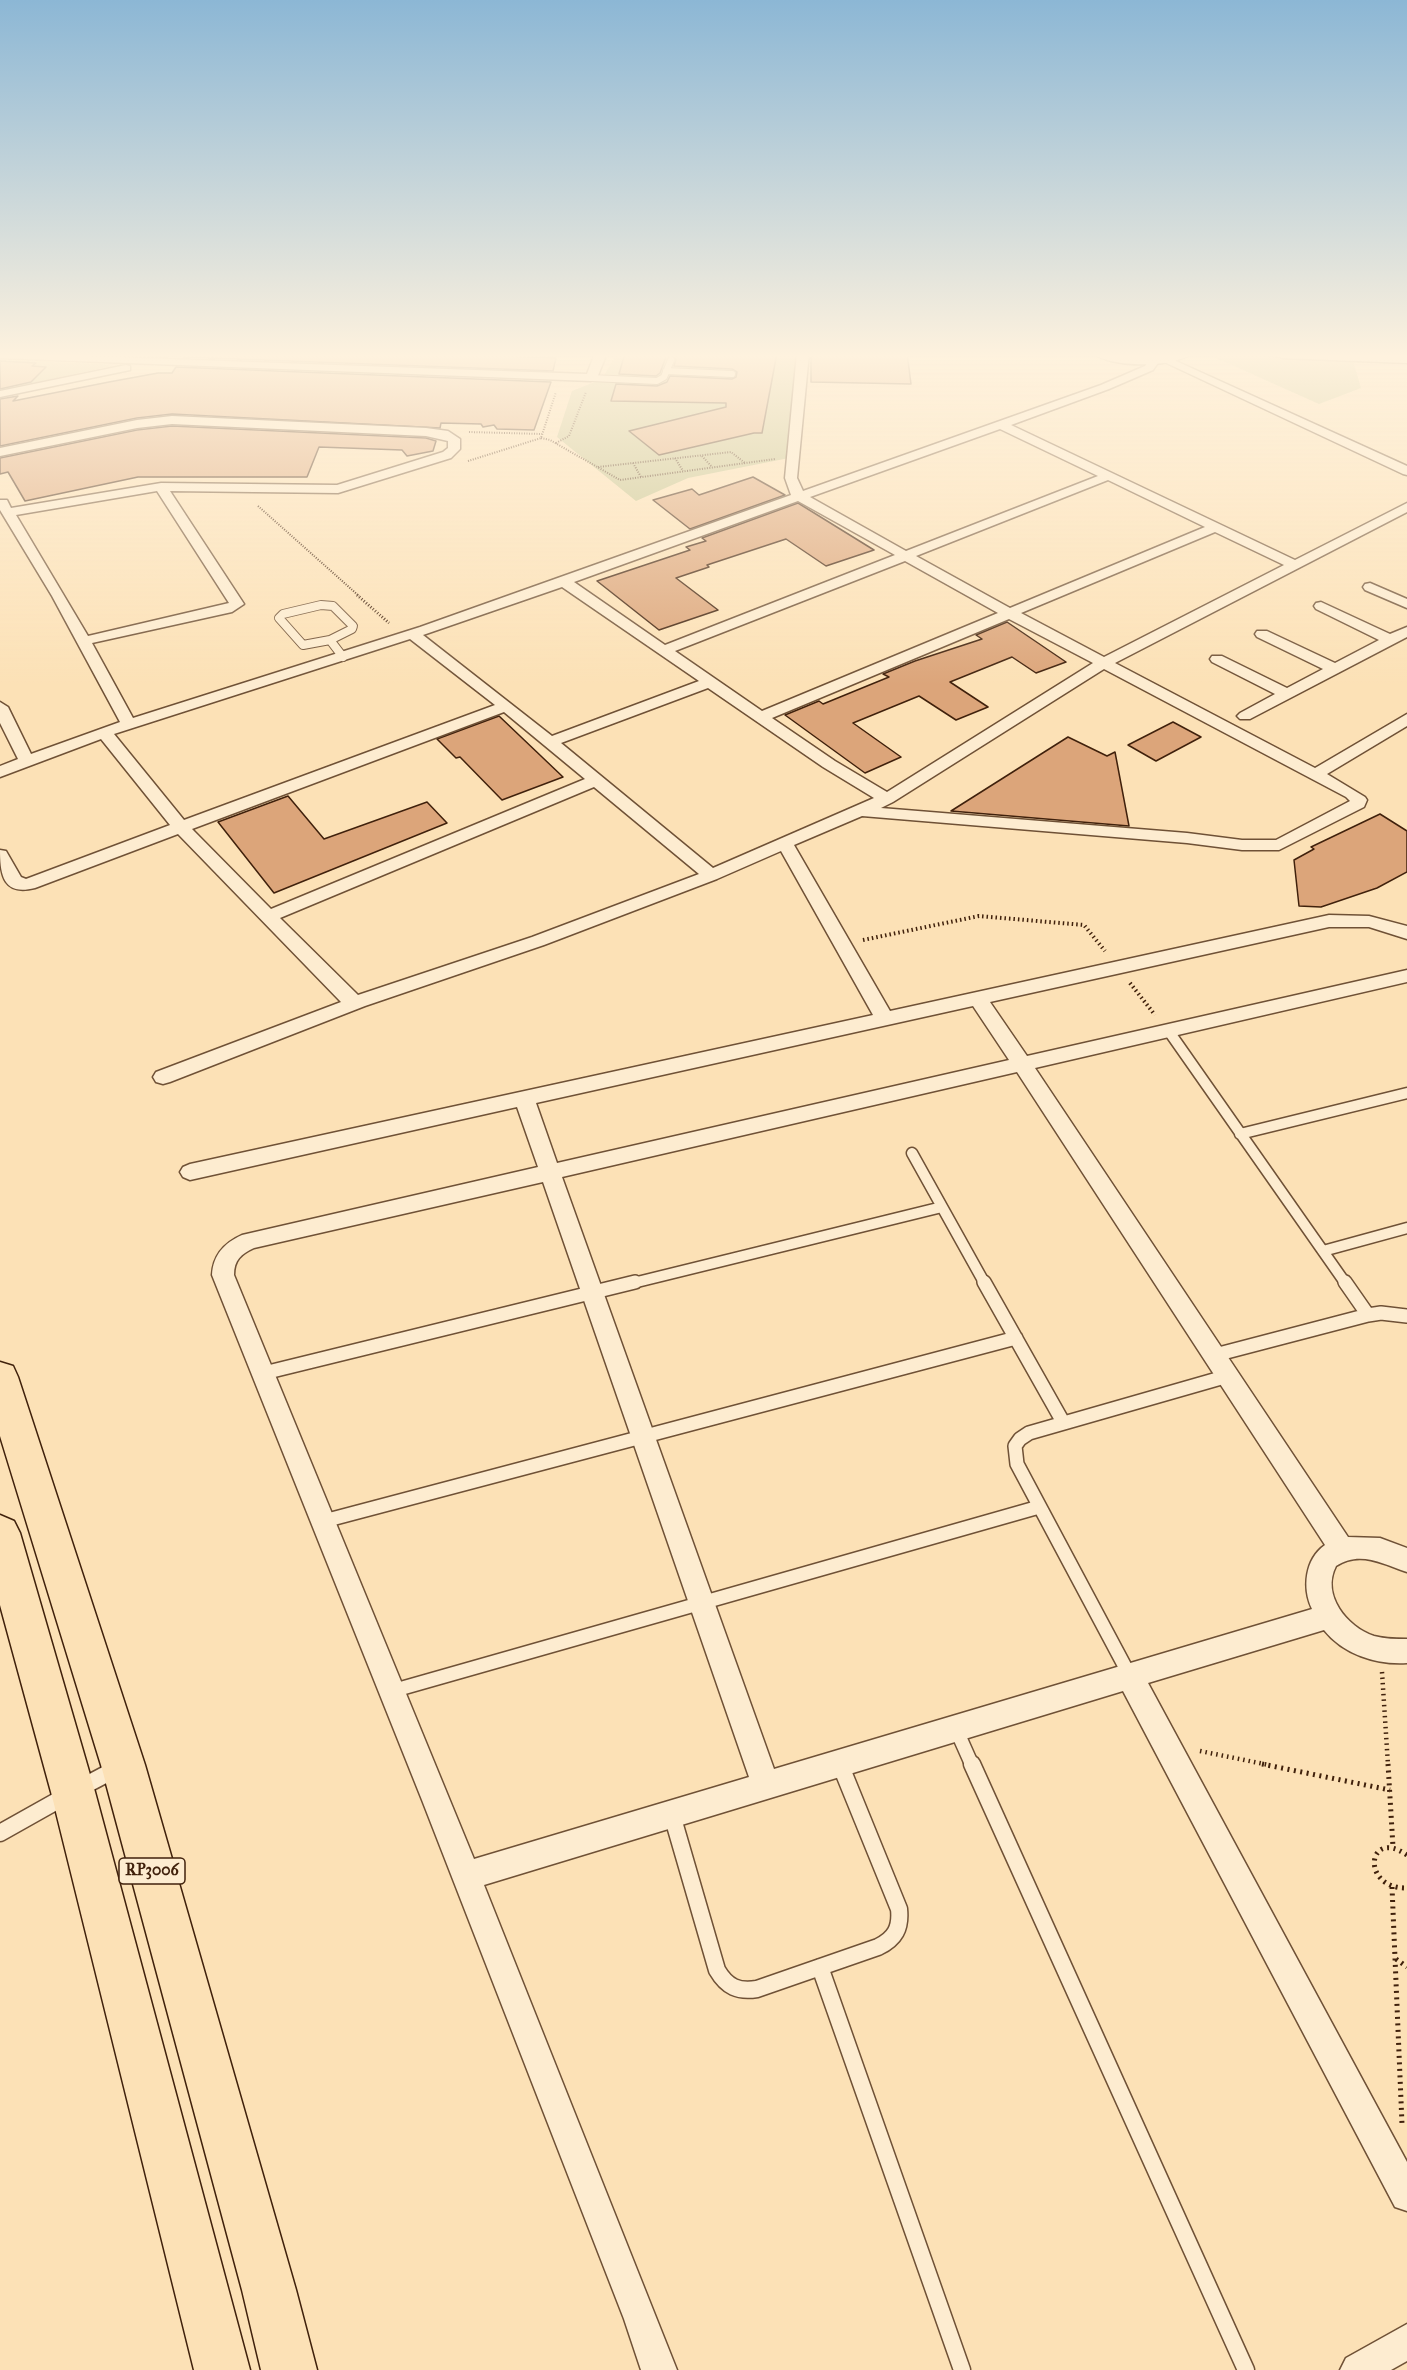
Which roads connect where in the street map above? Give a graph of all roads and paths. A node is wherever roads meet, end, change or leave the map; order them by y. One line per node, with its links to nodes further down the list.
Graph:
1 (633, 463): 17 (path)
2 (419, 464): 19 (street)
3 (589, 464): 12 (path)
4 (627, 464): 12 (path)
5 (678, 464): 14 (path)
6 (709, 464): 13 (path)
7 (741, 464): 13 (path)
8 (792, 464): 20 (street)
9 (889, 464): 20 (street)
10 (1082, 464): 16 (street)
11 (1391, 464): 15 (street)
12 (595, 467): 17 (path)
13 (712, 467): 14 (path)
14 (683, 471): 17 (path)
15 (1407, 471)
16 (1108, 476): 23 (street); 24 (street)
17 (641, 477)
18 (161, 487): 19 (street); 21 (street); 36 (street)
19 (238, 488): 33 (path)
20 (798, 496): 24 (street); 26 (street)
21 (4, 506): 36 (street)
22 (1405, 509): 25 (street)
23 (1216, 527): 25 (street); 30 (street)
24 (906, 555): 30 (street); 37 (street)
25 (1293, 564): 40 (street)
26 (563, 581): 33 (street); 37 (street)
27 (1370, 587): 28 (street)
28 (1407, 604)
29 (1321, 606): 35 (street)
30 (1009, 613): 40 (street); 47 (street)
31 (1407, 631): 35 (street)
32 (1263, 634): 41 (street)
33 (410, 636): 38 (street); 44 (street)
34 (330, 640): 34 (lane); 38 (lane)
35 (1391, 640): 41 (street)
36 (83, 641): 49 (street)
37 (664, 650): 42 (street)
38 (343, 657): 49 (street)
39 (1217, 659): 43 (street)
40 (1104, 663): 54 (street); 56 (street)
41 (1335, 669): 43 (street)
42 (710, 682): 47 (street); 51 (street)
43 (1287, 694): 46 (street)
44 (506, 706): 51 (street); 58 (street)
45 (0, 707): 52 (street)
46 (1245, 716)
47 (760, 717): 56 (street)
48 (1407, 719): 54 (street)
49 (128, 723): 50 (street)
50 (104, 732): 52 (street); 58 (street)
51 (549, 742): 55 (street)
52 (27, 761): 53 (street)
53 (0, 772)
54 (1315, 775): 57 (street)
55 (595, 780): 61 (street); 62 (street)
56 (888, 800): 57 (street)
57 (861, 811): 59 (street)
58 (182, 828): 60 (street); 62 (street)
59 (785, 844): 61 (street); 64 (street)
60 (0, 855)
61 (711, 875): 68 (street)
62 (267, 917): 68 (street)
63 (1407, 933): 65 (street)
64 (842, 944): 65 (path); 69 (street)
65 (1118, 967): 67 (street); 70 (path)
66 (1407, 976): 70 (street)
67 (978, 998): 69 (street); 71 (street)
68 (358, 1002): 72 (street)
69 (884, 1018): 74 (street)
70 (1168, 1030): 71 (street); 75 (lane)
71 (1021, 1064): 78 (street); 86 (street)
72 (163, 1077)
73 (1407, 1093): 75 (lane)
74 (524, 1098): 77 (street); 78 (street)
75 (1240, 1134): 81 (lane)
76 (912, 1153): 79 (lane)
77 (190, 1172)
78 (550, 1172): 82 (street); 87 (street)
79 (942, 1207): 82 (lane); 85 (lane)
80 (1407, 1228): 81 (lane)
81 (1323, 1251): 83 (lane)
82 (592, 1292): 87 (lane); 91 (street)
83 (1368, 1315): 84 (lane); 86 (lane)
84 (1407, 1316)
85 (1016, 1338): 90 (lane); 91 (lane)
86 (1215, 1355): 88 (street)
87 (264, 1373): 93 (street)
88 (1228, 1376): 90 (lane); 95 (street)
89 (0, 1377): 106 (main road, RP3006)
90 (1063, 1422): 92 (lane)
91 (643, 1438): 93 (lane); 97 (street)
92 (1039, 1507): 97 (lane); 101 (lane)
93 (324, 1521): 102 (street)
94 (0, 1533): 109 (main road, RP3006)
95 (1342, 1549): 96 (street); 98 (street)
96 (1407, 1561)
97 (701, 1602): 102 (lane); 107 (street)
98 (1329, 1616): 99 (street); 101 (street)
99 (1381, 1651): 100 (street); 108 (path)
100 (1407, 1651)
101 (1130, 1676): 103 (street); 104 (street)
102 (392, 1690): 114 (street)
103 (956, 1728): 105 (street); 127 (lane)
104 (1167, 1744): 108 (path); 120 (street)
105 (840, 1764): 107 (street); 119 (lane)
106 (123, 1765): 109 (lane); 124 (main road, RP3006)
107 (766, 1786): 110 (street)
108 (1390, 1790): 112 (path)
109 (73, 1792): 111 (lane); 123 (main road, RP3006)
110 (672, 1815): 114 (street); 119 (lane)
111 (0, 1833)
112 (1393, 1847): 113 (path); 115 (path)
113 (1407, 1855)
114 (466, 1876): 125 (street)
115 (1392, 1887): 116 (path); 117 (path)
116 (1407, 1888)
117 (1395, 1958): 118 (path); 120 (path)
118 (1407, 1966)
119 (820, 1967): 126 (lane)
120 (1389, 2162): 121 (street)
121 (1407, 2195)
122 (1407, 2341): 128 (street)
123 (222, 2370)
124 (289, 2370)
125 (659, 2370)
126 (962, 2370)
127 (1246, 2370)
128 (1358, 2370)

